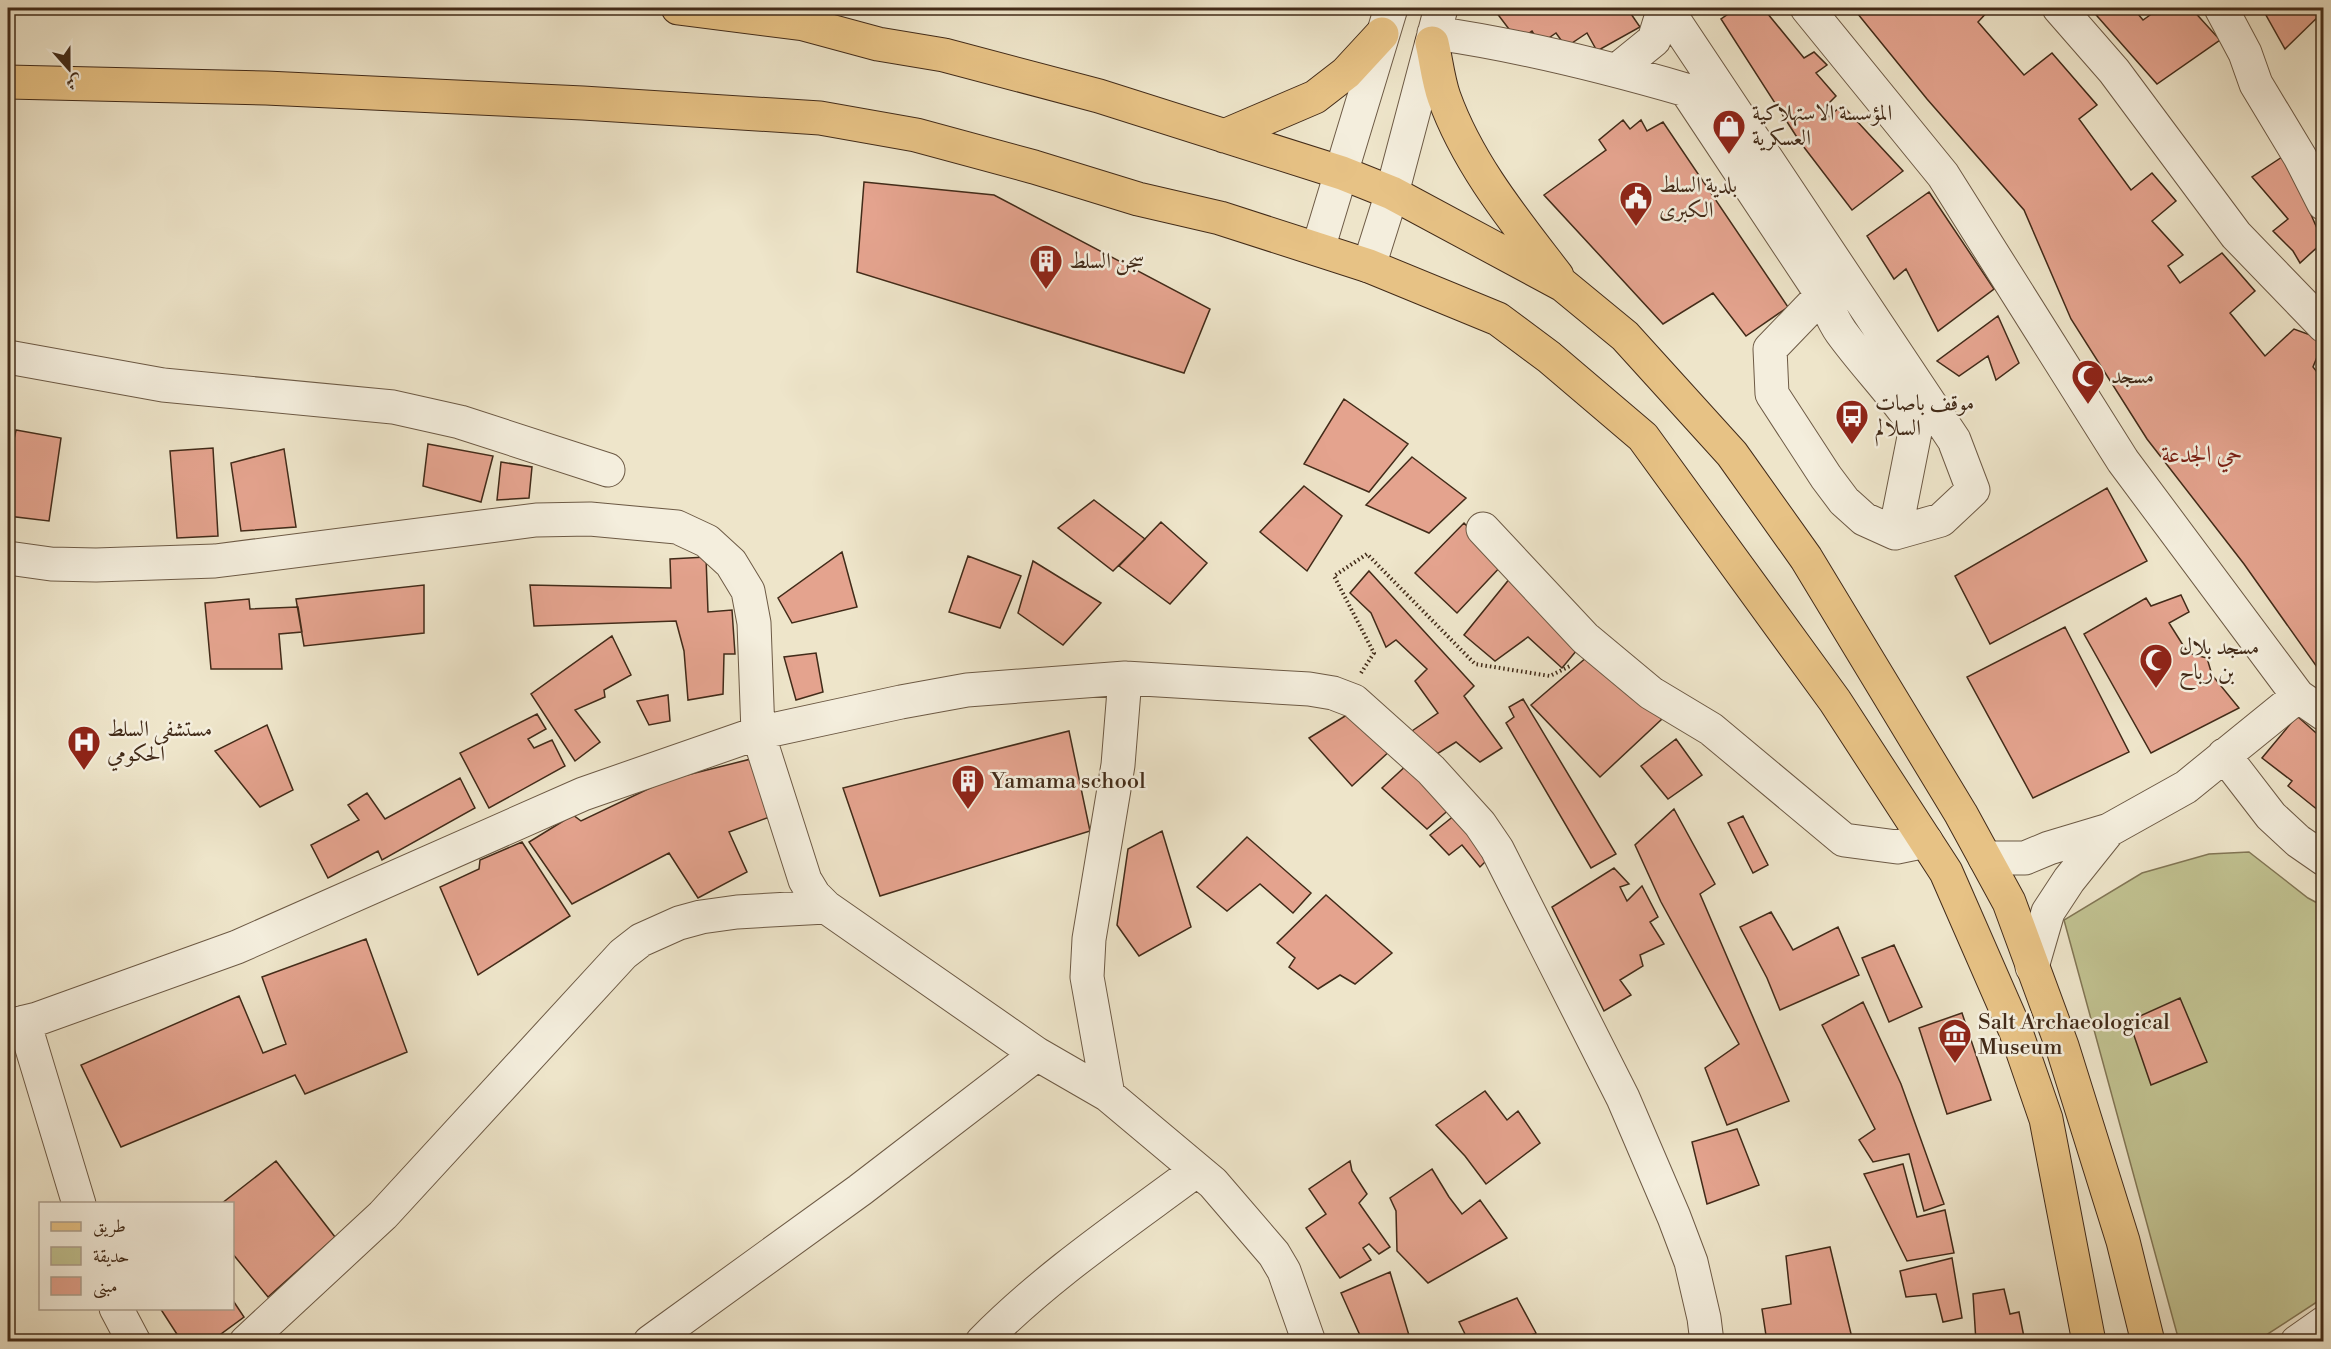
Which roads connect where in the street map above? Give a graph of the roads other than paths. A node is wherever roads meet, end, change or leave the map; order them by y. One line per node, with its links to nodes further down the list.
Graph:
1 (678, 8): 6 (main road)
2 (1665, 8): 9 (street); 24 (street)
3 (1807, 8): 27 (street)
4 (2059, 8): 20 (street)
5 (2221, 8): 12 (street)
6 (809, 16): 11 (main road)
7 (1386, 21): 11 (main road); 13 (street)
8 (1436, 28): 9 (street); 14 (street); 18 (main road)
9 (1617, 70): 19 (street)
10 (8, 82): 16 (main road)
11 (1224, 136): 13 (main road)
12 (2312, 154): 15 (street)
13 (1342, 173): 14 (main road); 16 (street)
14 (1392, 193): 17 (street); 18 (main road)
15 (2324, 204)
16 (1318, 249): 17 (main road)
17 (1369, 266): 31 (main road)
18 (1563, 285): 32 (main road)
19 (1822, 295): 24 (street); 24 (street)
20 (2324, 326)
21 (8, 357): 22 (street)
22 (608, 470)
23 (1483, 529): 31 (street)
24 (1895, 533)
25 (8, 558): 28 (street)
26 (1125, 678): 28 (street); 38 (street); 48 (street)
27 (2311, 705): 29 (street)
28 (758, 733): 34 (street); 36 (street)
29 (2224, 755): 30 (street); 33 (street)
30 (2109, 830): 32 (street); 35 (street)
31 (1926, 842): 49 (main road)
32 (1985, 858): 35 (main road)
33 (2324, 859)
34 (826, 907): 37 (street); 44 (street)
35 (2032, 967): 50 (main road)
36 (16, 1024): 40 (street)
37 (1037, 1054): 38 (street); 45 (street)
38 (1108, 1095): 39 (street)
39 (1197, 1170): 46 (street); 47 (street)
40 (79, 1202)
41 (117, 1310): 43 (street)
42 (2324, 1323): 51 (street)
43 (134, 1341)
44 (246, 1341)
45 (650, 1341)
46 (982, 1341)
47 (1309, 1341)
48 (1707, 1341)
49 (2089, 1341)
50 (2148, 1341)
51 (2297, 1341)

